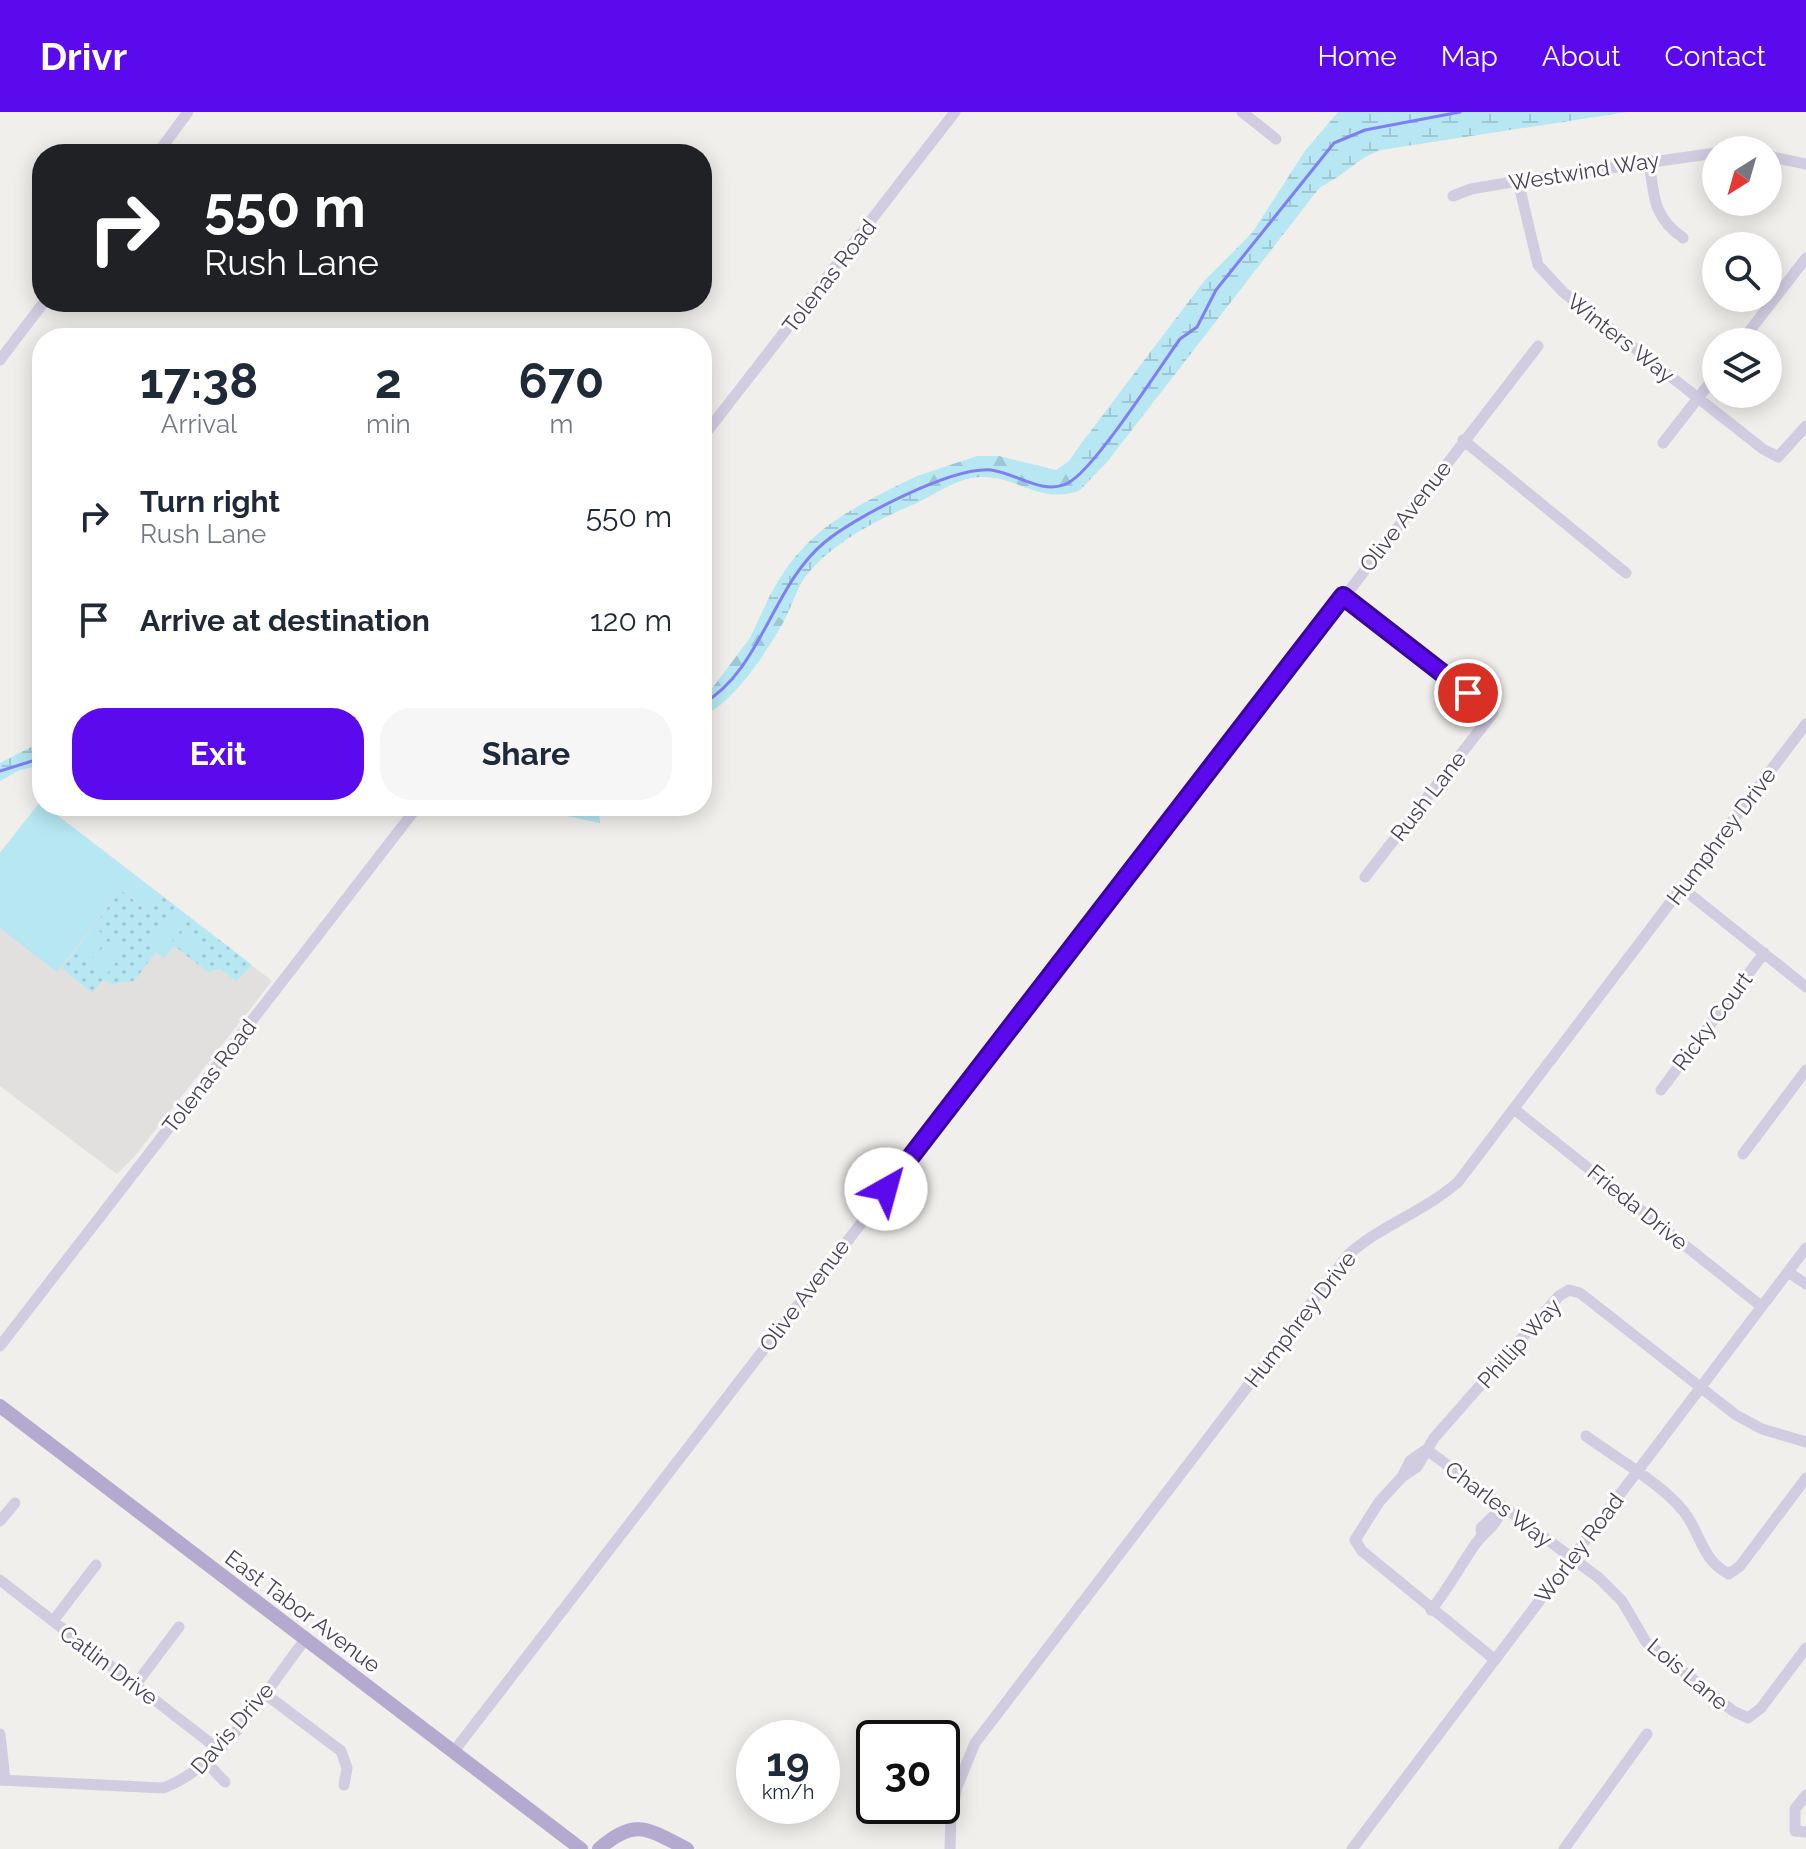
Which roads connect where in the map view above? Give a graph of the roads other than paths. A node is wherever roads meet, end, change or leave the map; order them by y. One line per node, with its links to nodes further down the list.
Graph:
1 (188, 112): 5 (street)
2 (955, 112): 20 (street, Tolenas Road)
3 (1242, 112): 4 (street)
4 (1276, 139)
5 (164, 144)
6 (1702, 154): 8 (street, Westwind Way)
7 (1782, 159): 9 (street)
8 (1649, 160): 10 (street, Westwind Way); 12 (street)
9 (1806, 164)
10 (1518, 181): 11 (street, Westwind Way); 19 (street, Winters Way)
11 (1453, 196)
12 (1683, 238)
13 (1806, 258): 15 (street)
14 (36, 312): 17 (street)
15 (1752, 328)
16 (1538, 346): 22 (street, Olive Avenue)
17 (0, 360)
18 (1702, 393): 19 (street)
19 (1698, 398): 21 (street, Winters Way); 23 (street)
20 (712, 425)
21 (1806, 426)
22 (1463, 440): 24 (street); 25 (street, Olive Avenue)
23 (1663, 443)
24 (1626, 573)
25 (1343, 596): 28 (street, Rush Lane); 65 (street, Olive Avenue)
26 (1806, 724): 29 (street, Humphrey Drive)
27 (410, 816): 40 (street, Tolenas Road)
28 (1365, 877)
29 (1682, 888): 30 (street); 34 (street, Humphrey Drive)
30 (1764, 953): 31 (street); 33 (street, Ricky Court)
31 (1806, 987)
32 (1806, 1070): 35 (street)
33 (1661, 1090)
34 (1514, 1109): 39 (street, Frieda Drive); 75 (street, Humphrey Drive)
35 (1743, 1154)
36 (1806, 1248): 37 (street, Worley Road)
37 (1788, 1272): 38 (street); 39 (street, Worley Road)
38 (1806, 1284)
39 (1761, 1306): 41 (street, Worley Road)
40 (0, 1346)
41 (1700, 1388): 44 (street); 45 (street, Phillip Way); 46 (street, Worley Road)
42 (0, 1406): 57 (main road, East Tabor Avenue)
43 (1586, 1436): 46 (street)
44 (1806, 1442)
45 (1427, 1450): 49 (street, Charles Way); 54 (street, Phillip Way)
46 (1636, 1473): 47 (street); 51 (street, Worley Road)
47 (1806, 1478)
48 (15, 1503): 50 (street)
49 (1503, 1507): 51 (street, Charles Way); 54 (street)
50 (0, 1521)
51 (1571, 1559): 58 (street, Lois Lane); 59 (street, Worley Road)
52 (96, 1565): 55 (street)
53 (0, 1580): 55 (street, Catlin Drive)
54 (1431, 1610): 59 (street, Phillip Way)
55 (53, 1621): 60 (street, Catlin Drive)
56 (179, 1627): 60 (street)
57 (304, 1641): 61 (street, Davis Drive); 65 (main road, East Tabor Avenue)
58 (1806, 1648)
59 (1494, 1659): 76 (street, Worley Road)
60 (136, 1684): 64 (street, Catlin Drive)
61 (264, 1693): 64 (street, Davis Drive); 69 (street)
62 (0, 1734): 67 (street)
63 (1647, 1734): 77 (street)
64 (218, 1749): 66 (street, Davis Drive)
65 (454, 1751): 72 (main road, East Tabor Avenue)
66 (207, 1763): 67 (street, Davis Drive); 68 (street)
67 (3, 1780)
68 (225, 1782)
69 (344, 1785)
70 (1806, 1795): 71 (street)
71 (1806, 1832)
72 (581, 1849)
73 (599, 1849): 74 (main road)
74 (687, 1849)
75 (950, 1849)
76 (1352, 1849)
77 (1564, 1849)

